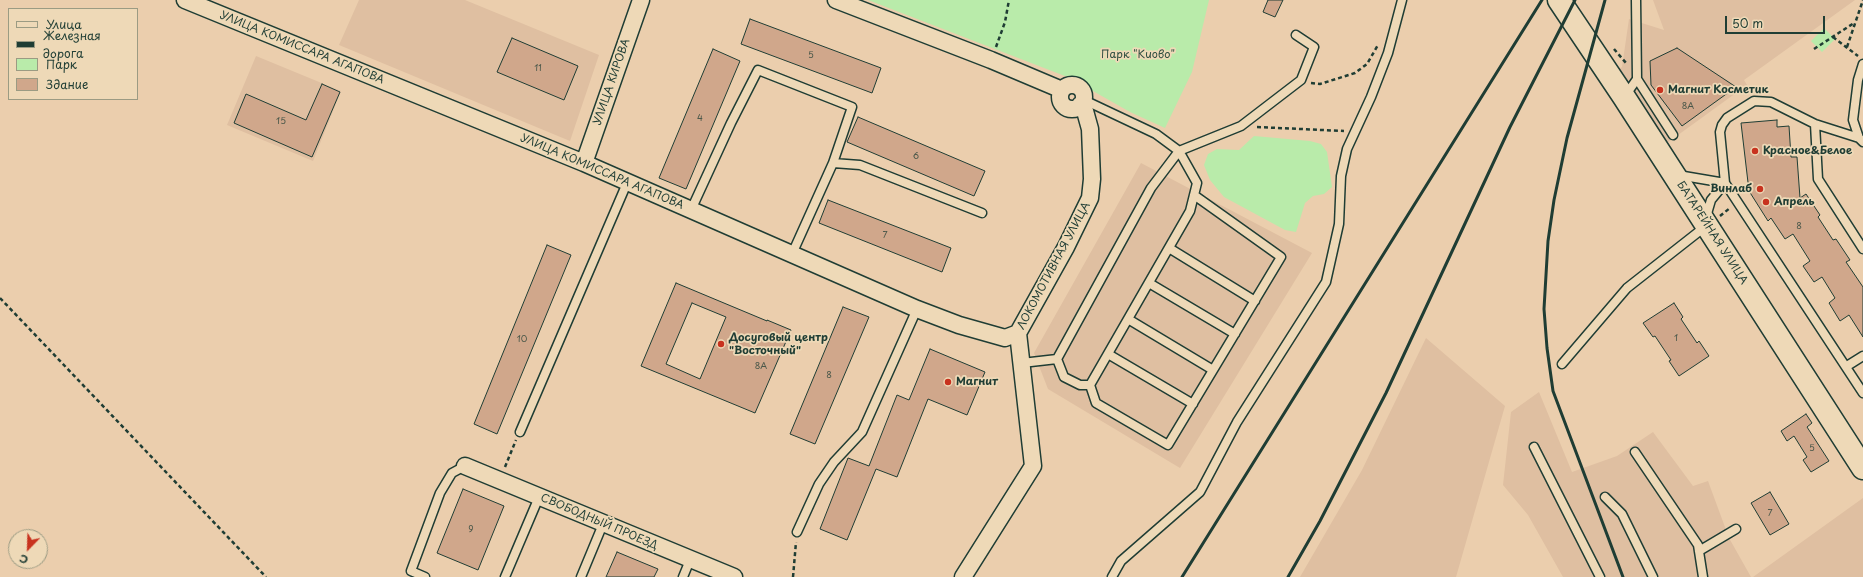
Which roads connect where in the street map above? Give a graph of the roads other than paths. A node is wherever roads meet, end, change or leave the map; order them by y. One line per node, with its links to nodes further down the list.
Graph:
1 (185, 0): 16 (street, УЛИЦА КОМИССАРА АГАПОВА)
2 (641, 0): 16 (street, УЛИЦА КИРОВА)
3 (836, 0): 11 (street, ЛОКОМОТИВНАЯ УЛИЦА)
4 (1402, 0): 62 (lane)
5 (1559, 0): 10 (main road, БАТАРЕЙНАЯ УЛИЦА)
6 (1636, 0): 9 (lane)
7 (1296, 35): 15 (lane)
8 (1863, 64): 14 (lane)
9 (1637, 79): 10 (lane); 13 (lane)
10 (1624, 97): 18 (main road, БАТАРЕЙНАЯ УЛИЦА)
11 (1082, 103): 15 (lane); 32 (street, ЛОКОМОТИВНАЯ УЛИЦА)
12 (1815, 124): 14 (lane); 20 (lane); 26 (lane)
13 (1673, 135)
14 (1861, 140)
15 (1179, 151): 21 (lane); 36 (lane)
16 (584, 163): 19 (street, УЛИЦА КОМИССАРА АГАПОВА)
17 (833, 163): 22 (lane); 23 (lane); 27 (lane)
18 (1674, 175): 20 (lane); 24 (main road, БАТАРЕЙНАЯ УЛИЦА)
19 (627, 183): 22 (street, УЛИЦА КОМИССАРА АГАПОВА); 44 (lane)
20 (1725, 184): 24 (lane); 39 (lane)
21 (1194, 196): 25 (lane); 29 (lane)
22 (691, 210): 27 (street, УЛИЦА КОМИССАРА АГАПОВА)
23 (982, 213)
24 (1711, 221): 38 (lane); 48 (main road, БАТАРЕЙНАЯ УЛИЦА)
25 (1169, 248): 28 (lane); 29 (lane)
26 (1863, 249)
27 (792, 254): 30 (street, УЛИЦА КОМИССАРА АГАПОВА)
28 (1149, 283): 31 (lane); 33 (lane)
29 (1255, 301): 33 (lane)
30 (917, 309): 32 (street, УЛИЦА КОМИССАРА АГАПОВА); 53 (lane)
31 (1128, 319): 34 (lane); 40 (lane)
32 (1018, 333): 37 (street, ЛОКОМОТИВНАЯ УЛИЦА)
33 (1235, 334): 40 (lane)
34 (1108, 354): 41 (lane); 43 (lane)
35 (1863, 356): 39 (lane)
36 (1057, 359): 37 (lane); 41 (lane)
37 (1022, 363): 61 (street, ЛОКОМОТИВНАЯ УЛИЦА)
38 (1562, 364)
39 (1847, 366): 42 (lane)
40 (1213, 370): 43 (lane)
41 (1090, 385): 43 (lane)
42 (1863, 393)
43 (1193, 404)
44 (520, 432)
45 (1534, 447): 63 (lane)
46 (1634, 452): 54 (lane)
47 (465, 466): 49 (street, СВОБОДНЫЙ ПРОЕЗД); 56 (lane)
48 (1863, 468)
49 (539, 497): 51 (street, СВОБОДНЫЙ ПРОЕЗД); 57 (lane)
50 (1605, 497): 64 (lane)
51 (603, 524): 55 (street, СВОБОДНЫЙ ПРОЕЗД); 58 (lane)
52 (1736, 529): 54 (lane)
53 (797, 532)
54 (1699, 550): 65 (lane)
55 (690, 560): 59 (lane); 60 (street, СВОБОДНЫЙ ПРОЕЗД)
56 (425, 577)
57 (505, 577)
58 (581, 577)
59 (683, 577)
60 (734, 577)
61 (963, 577)
62 (1112, 577)
63 (1600, 577)
64 (1653, 577)
65 (1703, 577)

